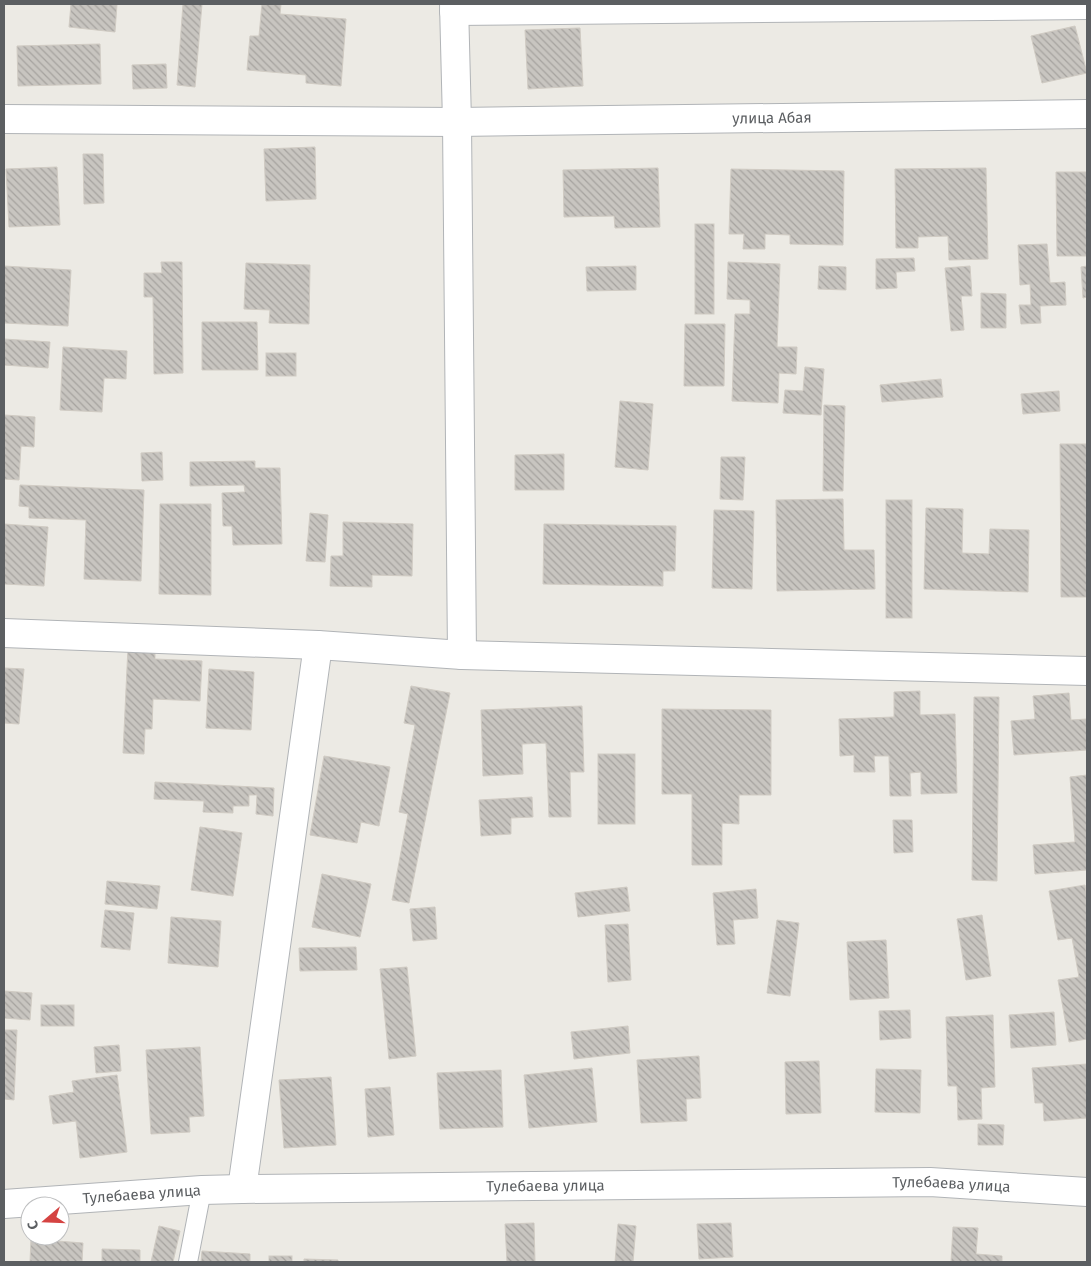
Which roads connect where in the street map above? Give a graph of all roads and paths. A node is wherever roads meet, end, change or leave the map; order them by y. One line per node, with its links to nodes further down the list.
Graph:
1 (1087, 5): 2 (street)
2 (454, 7): 5 (street)
3 (1087, 114): 5 (street, улица Абая)
4 (4, 119): 5 (street, улица Абая)
5 (457, 122): 8 (street)
6 (4, 633): 7 (street)
7 (318, 645): 8 (street); 10 (street)
8 (462, 655): 9 (street)
9 (1087, 671)
10 (242, 1188): 11 (street, Тулебаева улица); 12 (street, Тулебаева улица)
11 (202, 1190): 13 (street, Тулебаева улица); 14 (lane)
12 (1087, 1192)
13 (4, 1204)
14 (188, 1262)

